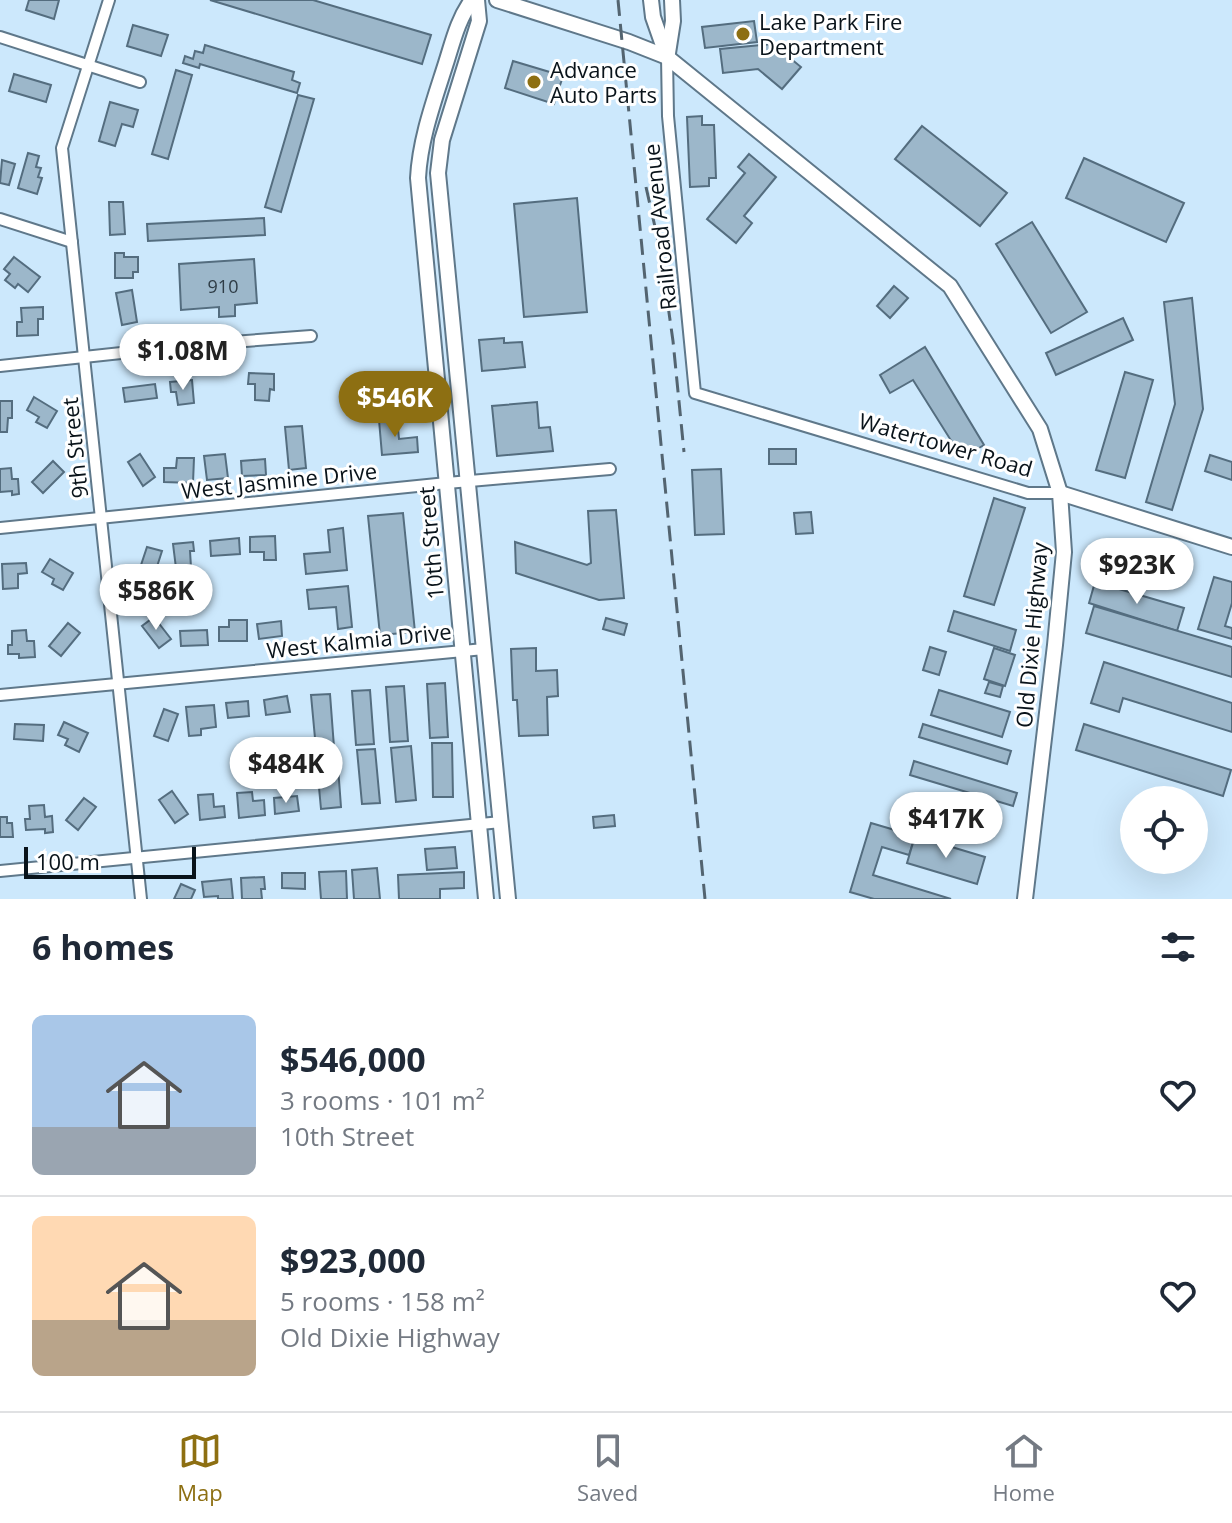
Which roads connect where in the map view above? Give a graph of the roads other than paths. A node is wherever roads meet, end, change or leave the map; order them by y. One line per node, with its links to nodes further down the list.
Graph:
1 (109, 0): 8 (street, 9th Street)
2 (475, 0): 17 (main road, 10th Street); 18 (main road, 10th Street)
3 (497, 0): 7 (main road)
4 (651, 0): 7 (main road)
5 (672, 0): 7 (main road)
6 (0, 37): 8 (street)
7 (667, 57): 15 (street, Railroad Avenue); 19 (main road, Old Dixie Highway)
8 (88, 65): 9 (street); 11 (street, 9th Street)
9 (140, 82)
10 (0, 219): 11 (street)
11 (72, 242): 13 (street, 9th Street)
12 (311, 336): 13 (street)
13 (84, 358): 14 (street); 20 (street, 9th Street)
14 (0, 366)
15 (695, 393): 19 (street, Watertower Road)
16 (610, 469): 17 (street, West Jasmine Drive)
17 (467, 482): 18 (street, West Jasmine Drive); 23 (main road, 10th Street)
18 (447, 483): 20 (street, West Jasmine Drive); 24 (main road, 10th Street)
19 (1060, 493): 22 (main road, Watertower Road); 34 (main road, Old Dixie Highway)
20 (101, 518): 21 (street, West Jasmine Drive); 25 (street, 9th Street)
21 (0, 528)
22 (1232, 547)
23 (484, 649): 24 (street, West Kalmia Drive); 27 (main road, 10th Street)
24 (462, 650): 25 (street, West Kalmia Drive); 28 (main road, 10th Street)
25 (119, 685): 26 (street, West Kalmia Drive); 29 (street, 9th Street)
26 (0, 695)
27 (501, 822): 28 (street); 33 (main road, 10th Street)
28 (478, 823): 29 (street); 32 (main road, 10th Street)
29 (138, 859): 30 (street); 31 (street, 9th Street)
30 (0, 871)
31 (141, 899)
32 (486, 899)
33 (508, 899)
34 (1025, 899)

